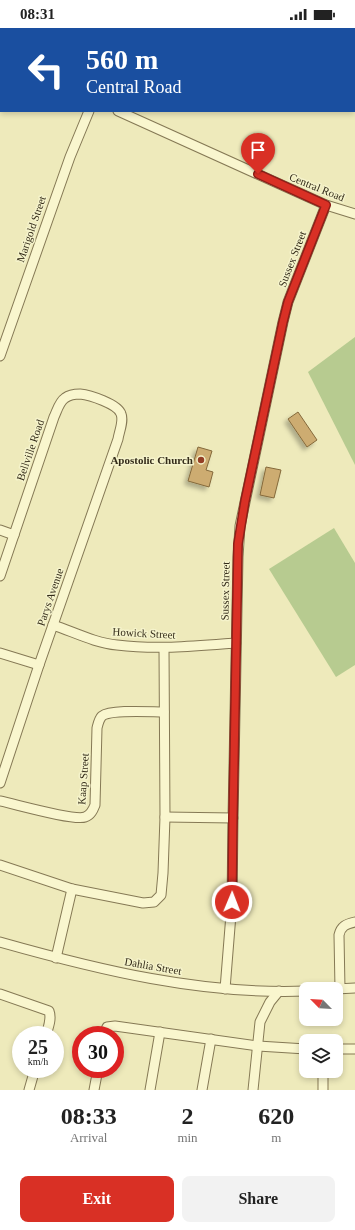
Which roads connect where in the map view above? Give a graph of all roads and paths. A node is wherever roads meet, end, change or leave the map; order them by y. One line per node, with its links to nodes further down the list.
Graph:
1 (89, 112): 5 (street, Marigold Street)
2 (120, 112): 3 (street, Central Road)
3 (326, 205): 4 (street, Central Road); 11 (street, Sussex Street)
4 (355, 214)
5 (0, 356)
6 (122, 419): 8 (street, Bellville Road); 10 (street, Parys Avenue)
7 (0, 530): 8 (street)
8 (14, 535): 9 (street, Bellville Road)
9 (0, 576)
10 (53, 625): 12 (street, Howick Street); 14 (street, Parys Avenue)
11 (236, 643): 12 (street, Howick Street); 19 (street, Sussex Street)
12 (164, 648): 15 (street)
13 (0, 653): 14 (street)
14 (39, 665): 16 (street, Parys Avenue)
15 (164, 712): 17 (street, Kaap Street); 18 (street)
16 (0, 783)
17 (0, 801)
18 (165, 817): 19 (street); 21 (street)
19 (233, 818): 27 (street, Sussex Street)
20 (0, 865): 21 (street)
21 (72, 889): 24 (street)
22 (355, 922): 25 (street)
23 (0, 942): 24 (street, Dahlia Street)
24 (56, 958): 27 (street, Dahlia Street)
25 (338, 982)
26 (355, 988): 28 (street)
27 (225, 989): 29 (street, Dahlia Street)
28 (343, 989)
29 (279, 991): 30 (street, Dahlia Street); 36 (street)
30 (299, 991)
31 (1, 997): 32 (street)
32 (48, 1026)
33 (124, 1028): 34 (street)
34 (160, 1032): 35 (street); 45 (street)
35 (211, 1040): 36 (street); 46 (street)
36 (258, 1046): 37 (street); 47 (street)
37 (299, 1049)
38 (343, 1049): 39 (street)
39 (355, 1049)
40 (32, 1078): 43 (street)
41 (96, 1078): 44 (street)
42 (323, 1078): 48 (street)
43 (29, 1090)
44 (94, 1090)
45 (150, 1090)
46 (202, 1090)
47 (253, 1090)
48 (323, 1090)

